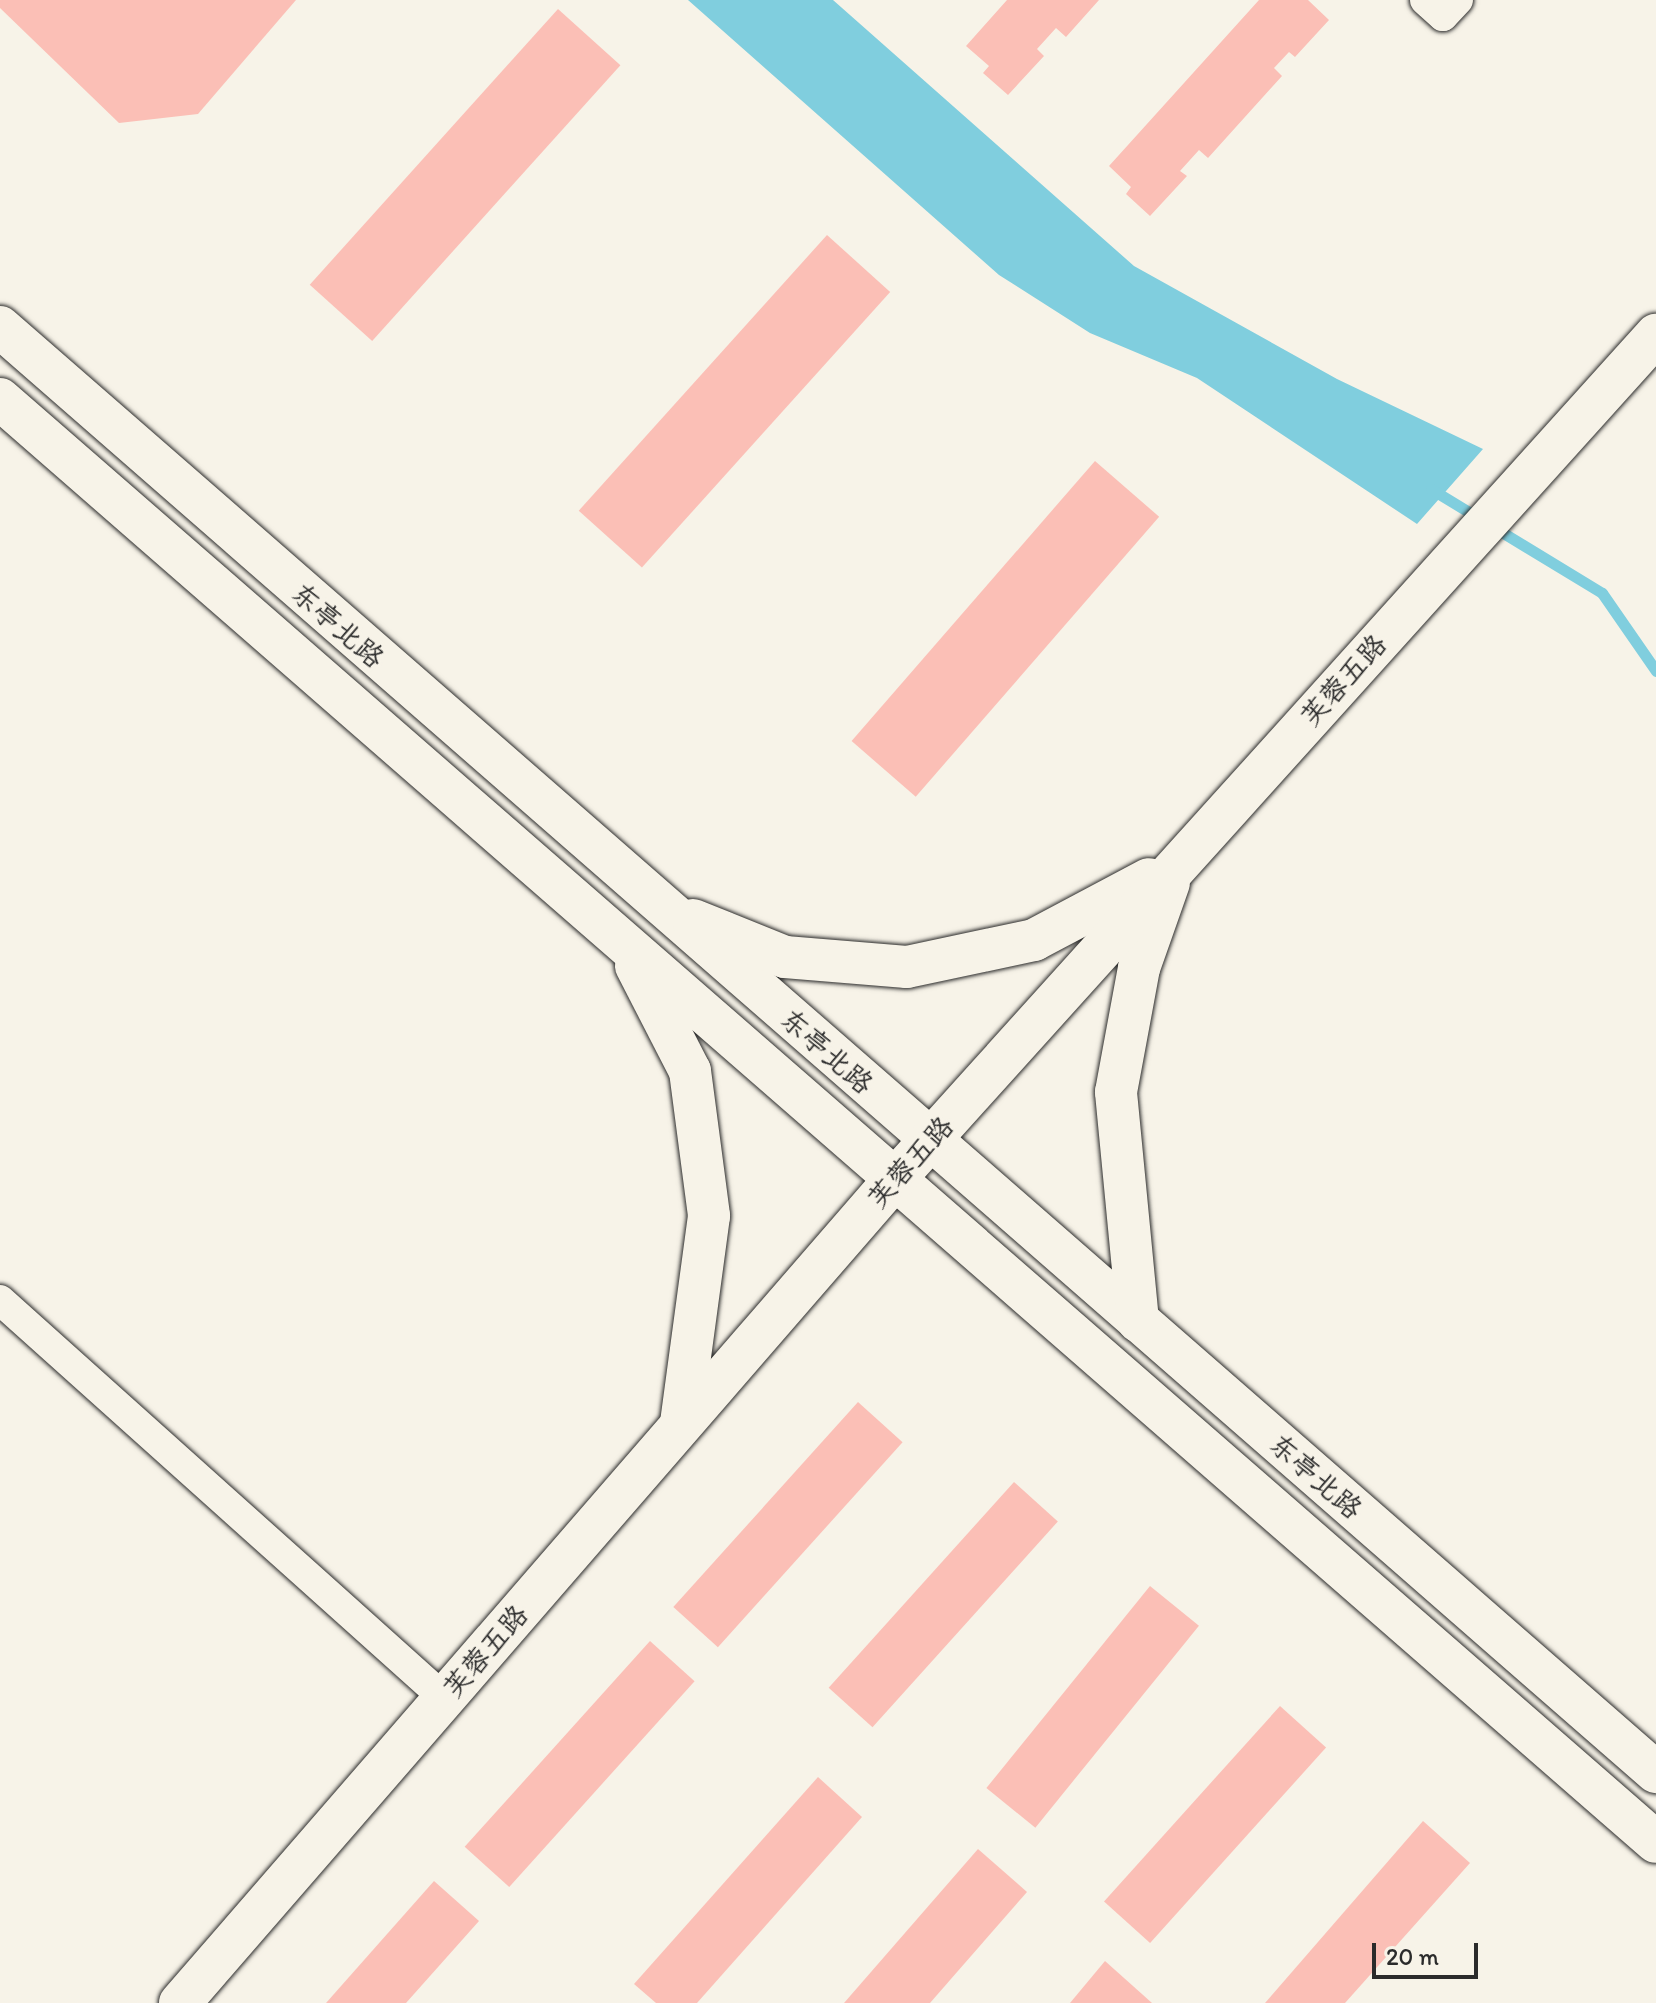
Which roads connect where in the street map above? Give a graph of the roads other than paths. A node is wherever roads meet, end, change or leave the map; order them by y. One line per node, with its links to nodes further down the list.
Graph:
1 (1425, 0): 2 (street)
2 (1458, 0)
3 (0, 327): 7 (main road, 东亭北路)
4 (1656, 335): 6 (main road, 芙蓉五路)
5 (0, 399): 8 (main road, 东亭北路)
6 (1175, 866): 7 (main road); 9 (main road, 芙蓉五路); 12 (main road)
7 (662, 907): 9 (main road, 东亭北路)
8 (627, 947): 10 (main road, 东亭北路); 13 (main road)
9 (929, 1140): 10 (main road, 芙蓉五路); 12 (main road, 东亭北路)
10 (894, 1180): 13 (main road, 芙蓉五路); 16 (main road, 东亭北路)
11 (0, 1300): 14 (street)
12 (1138, 1321): 15 (main road, 东亭北路)
13 (681, 1424): 14 (main road, 芙蓉五路)
14 (444, 1698): 17 (main road, 芙蓉五路)
15 (1656, 1772)
16 (1656, 1842)
17 (180, 2003)

